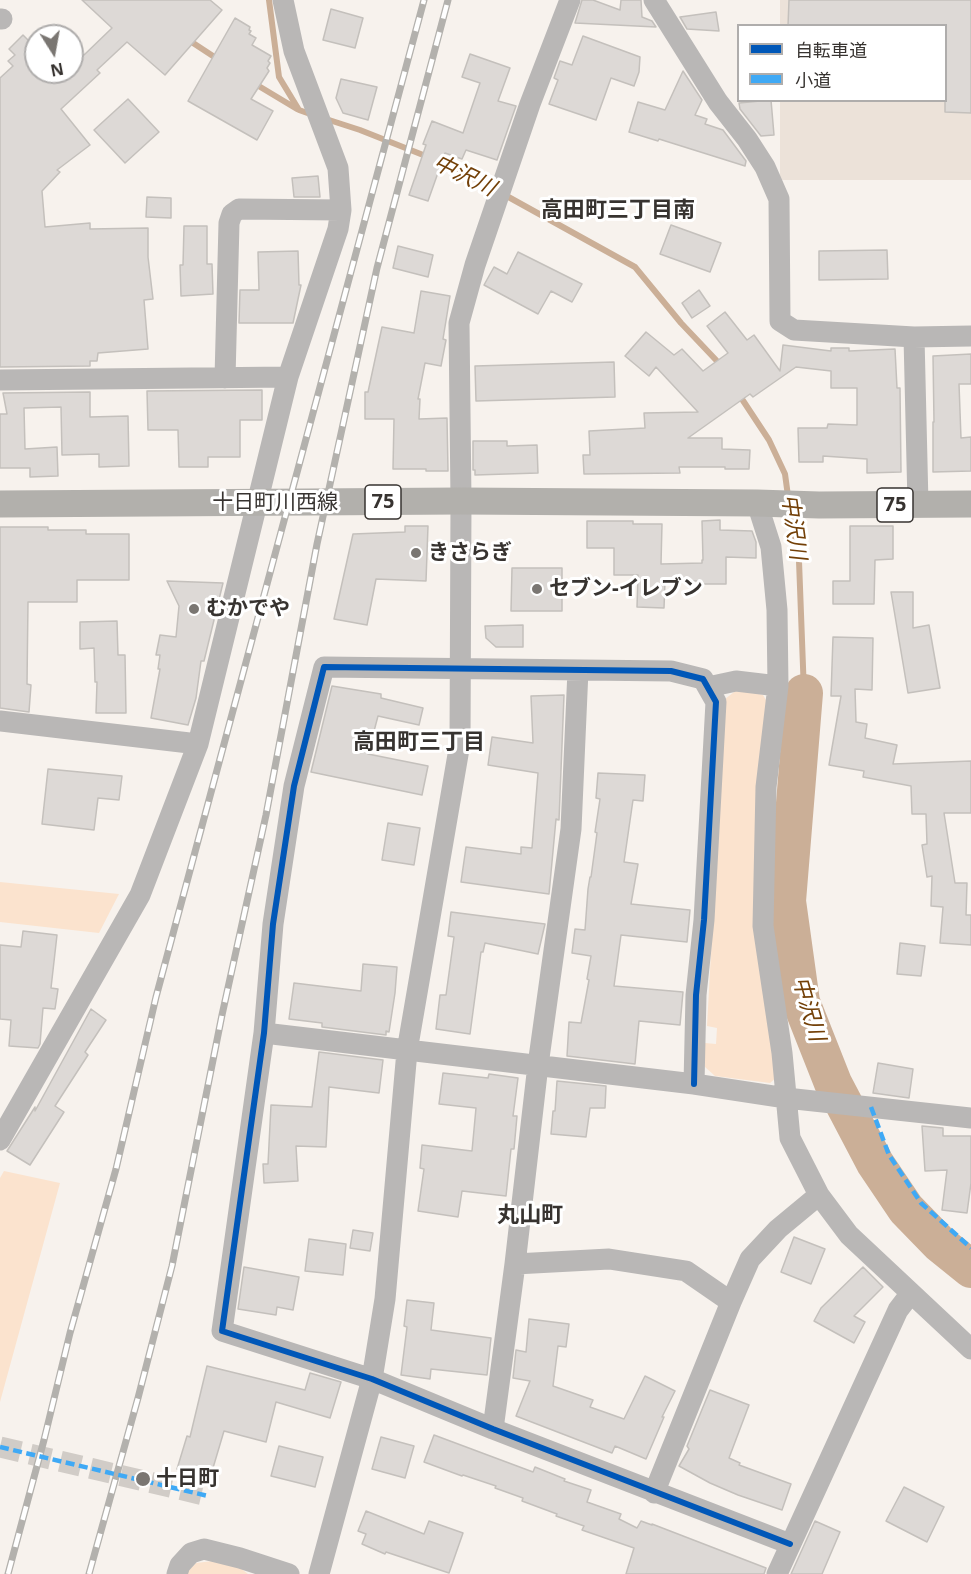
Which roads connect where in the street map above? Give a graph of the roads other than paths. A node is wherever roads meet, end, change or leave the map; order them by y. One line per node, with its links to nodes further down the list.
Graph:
1 (283, 0): 4 (street)
2 (570, 0): 10 (street)
3 (654, 0): 6 (street)
4 (341, 210): 7 (street); 8 (street)
5 (971, 336): 6 (street)
6 (914, 337): 14 (street)
7 (288, 377): 8 (street); 11 (street)
8 (225, 378): 9 (street)
9 (0, 380)
10 (460, 501): 11 (main road, 十日町川西線 / 75); 12 (main road, 十日町川西線 / 75); 16 (street)
11 (257, 503): 13 (main road, 十日町川西線 / 75); 21 (street)
12 (762, 503): 14 (main road, 75); 18 (street)
13 (0, 504)
14 (918, 504): 15 (main road, 75)
15 (971, 504)
16 (459, 668): 17 (street); 22 (street); 23 (street)
17 (578, 670): 19 (street); 24 (street)
18 (778, 686): 19 (street); 26 (street)
19 (708, 687): 25 (street)
20 (0, 721): 21 (street)
21 (198, 744): 28 (street)
22 (264, 1034): 23 (street); 34 (street)
23 (407, 1051): 24 (street); 34 (street)
24 (538, 1065): 25 (street); 30 (street)
25 (694, 1084): 26 (street)
26 (786, 1098): 27 (street); 29 (street)
27 (971, 1118)
28 (1, 1136)
29 (819, 1196): 31 (street); 32 (street)
30 (515, 1264): 32 (street); 35 (street)
31 (911, 1293): 33 (street); 37 (street)
32 (731, 1302): 36 (street)
33 (971, 1349)
34 (372, 1379): 35 (street); 40 (street)
35 (493, 1429): 36 (street)
36 (654, 1493): 37 (street)
37 (790, 1544): 41 (street)
38 (177, 1574): 39 (street)
39 (289, 1574)
40 (319, 1574)
41 (777, 1574)

